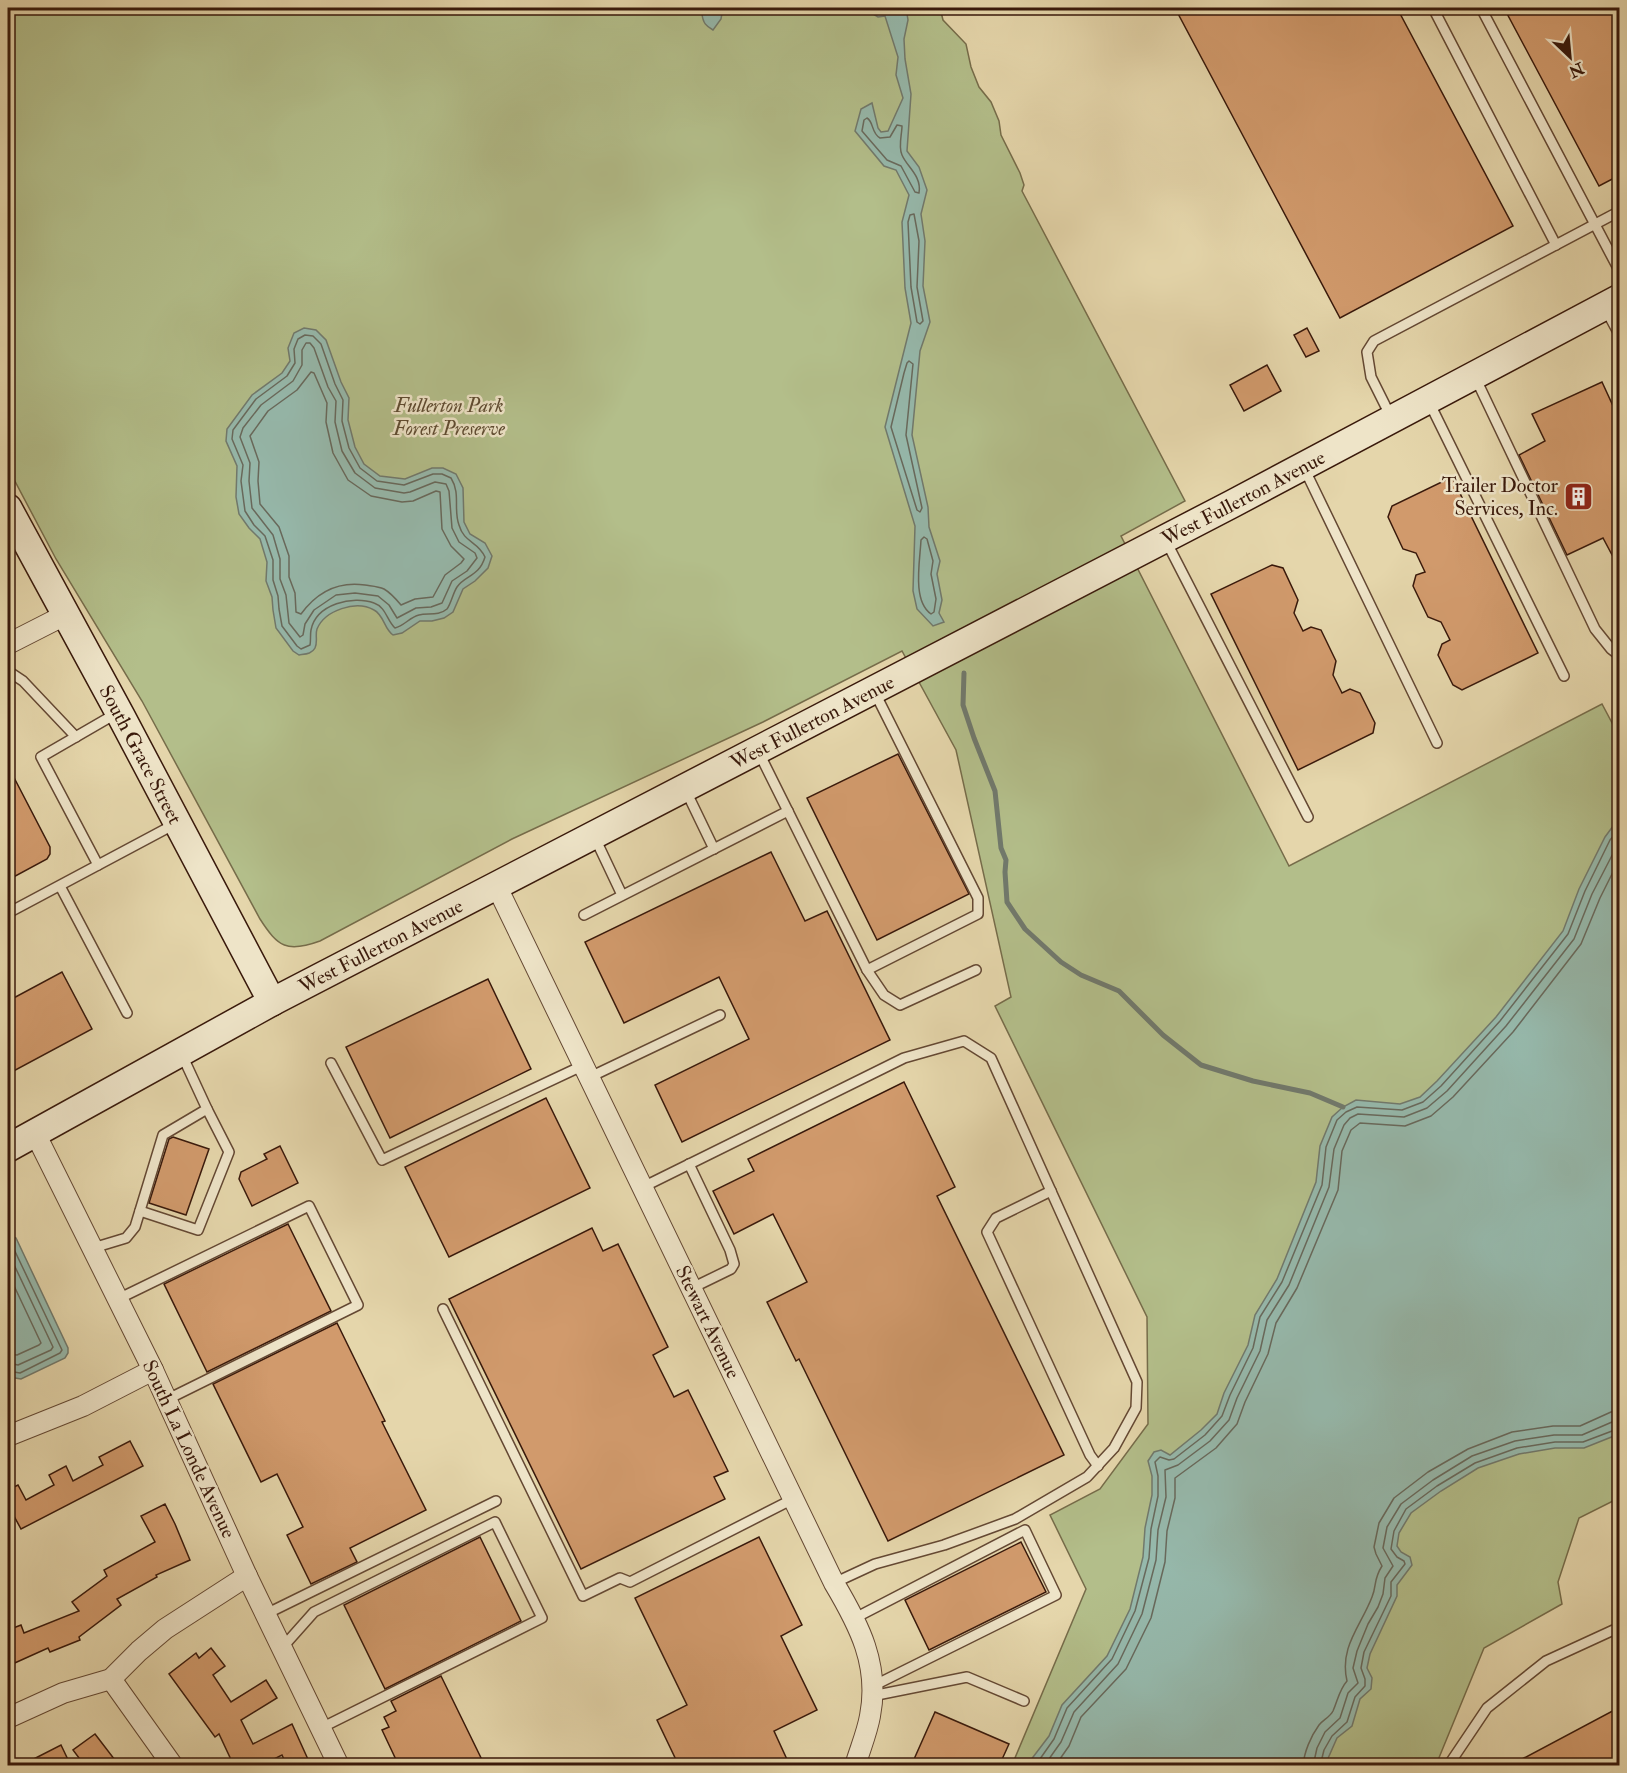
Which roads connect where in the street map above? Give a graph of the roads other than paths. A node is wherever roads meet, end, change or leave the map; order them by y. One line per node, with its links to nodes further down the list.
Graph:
1 (1433, 8): 5 (lane)
2 (1481, 8): 4 (lane)
3 (1620, 211): 4 (lane)
4 (1594, 224): 5 (lane); 6 (lane)
5 (1556, 245): 11 (lane)
6 (1620, 272)
7 (1612, 302): 8 (lane); 9 (street, West Fullerton Avenue)
8 (1620, 336)
9 (1474, 375): 10 (street, West Fullerton Avenue); 17 (lane)
10 (1428, 400): 11 (street, West Fullerton Avenue); 19 (lane)
11 (1392, 419): 12 (street, West Fullerton Avenue)
12 (1303, 466): 14 (street, West Fullerton Avenue); 23 (lane)
13 (8, 508): 15 (street, South Grace Street)
14 (1165, 539): 20 (street, West Fullerton Avenue); 27 (lane)
15 (65, 615): 16 (street); 21 (street, South Grace Street)
16 (8, 644)
17 (1620, 656)
18 (8, 671): 22 (lane)
19 (1564, 676)
20 (873, 689): 24 (street, West Fullerton Avenue); 37 (lane)
21 (118, 712): 22 (lane); 28 (street, South Grace Street)
22 (76, 736): 31 (lane)
23 (1437, 743)
24 (758, 751): 25 (street, West Fullerton Avenue); 26 (lane)
25 (685, 789): 29 (street, West Fullerton Avenue); 30 (lane)
26 (788, 812): 30 (lane); 37 (lane)
27 (1308, 817)
28 (177, 823): 31 (lane); 39 (street, South Grace Street)
29 (594, 836): 33 (street, West Fullerton Avenue); 34 (lane)
30 (714, 849): 34 (lane)
31 (98, 865): 32 (lane)
32 (60, 886): 35 (lane); 40 (lane)
33 (497, 887): 39 (street, West Fullerton Avenue); 44 (street, Stewart Avenue)
34 (622, 895): 36 (lane)
35 (8, 913)
36 (584, 915)
37 (867, 970): 38 (lane)
38 (976, 970)
39 (272, 1002): 42 (street, West Fullerton Avenue)
40 (126, 1013)
41 (720, 1015): 44 (lane)
42 (181, 1052): 45 (lane); 46 (street, West Fullerton Avenue)
43 (331, 1063): 44 (lane)
44 (587, 1071): 49 (street, Stewart Avenue)
45 (207, 1109): 51 (lane); 51 (lane)
46 (35, 1133): 47 (street, West Fullerton Avenue); 52 (street, South La Londe Avenue)
47 (8, 1148)
48 (689, 1164): 49 (lane); 50 (lane); 53 (lane)
49 (643, 1187): 53 (street, Stewart Avenue)
50 (1051, 1191): 59 (lane); 59 (lane)
51 (140, 1211): 52 (lane)
52 (93, 1248): 54 (street, South La Londe Avenue)
53 (692, 1288): 60 (street, Stewart Avenue)
54 (118, 1299): 56 (street, South La Londe Avenue); 57 (lane)
55 (443, 1309): 60 (lane)
56 (153, 1370): 57 (street, South La Londe Avenue); 58 (street)
57 (166, 1400): 62 (street, South La Londe Avenue)
58 (8, 1436)
59 (1098, 1466): 63 (lane)
60 (793, 1498): 63 (street, Stewart Avenue)
61 (496, 1501): 64 (lane)
62 (247, 1576): 64 (street, South La Londe Avenue); 68 (street)
63 (834, 1583): 65 (street, Stewart Avenue)
64 (266, 1614): 67 (street, South La Londe Avenue)
65 (855, 1618): 69 (street, Stewart Avenue); 69 (lane)
66 (1620, 1627): 76 (lane)
67 (282, 1648): 72 (street, South La Londe Avenue); 72 (lane)
68 (111, 1679): 71 (street); 73 (street)
69 (872, 1691): 70 (lane); 75 (street, Stewart Avenue)
70 (1024, 1701)
71 (8, 1718)
72 (321, 1728): 74 (street, South La Londe Avenue)
73 (173, 1766)
74 (339, 1766)
75 (855, 1766)
76 (1448, 1766)

